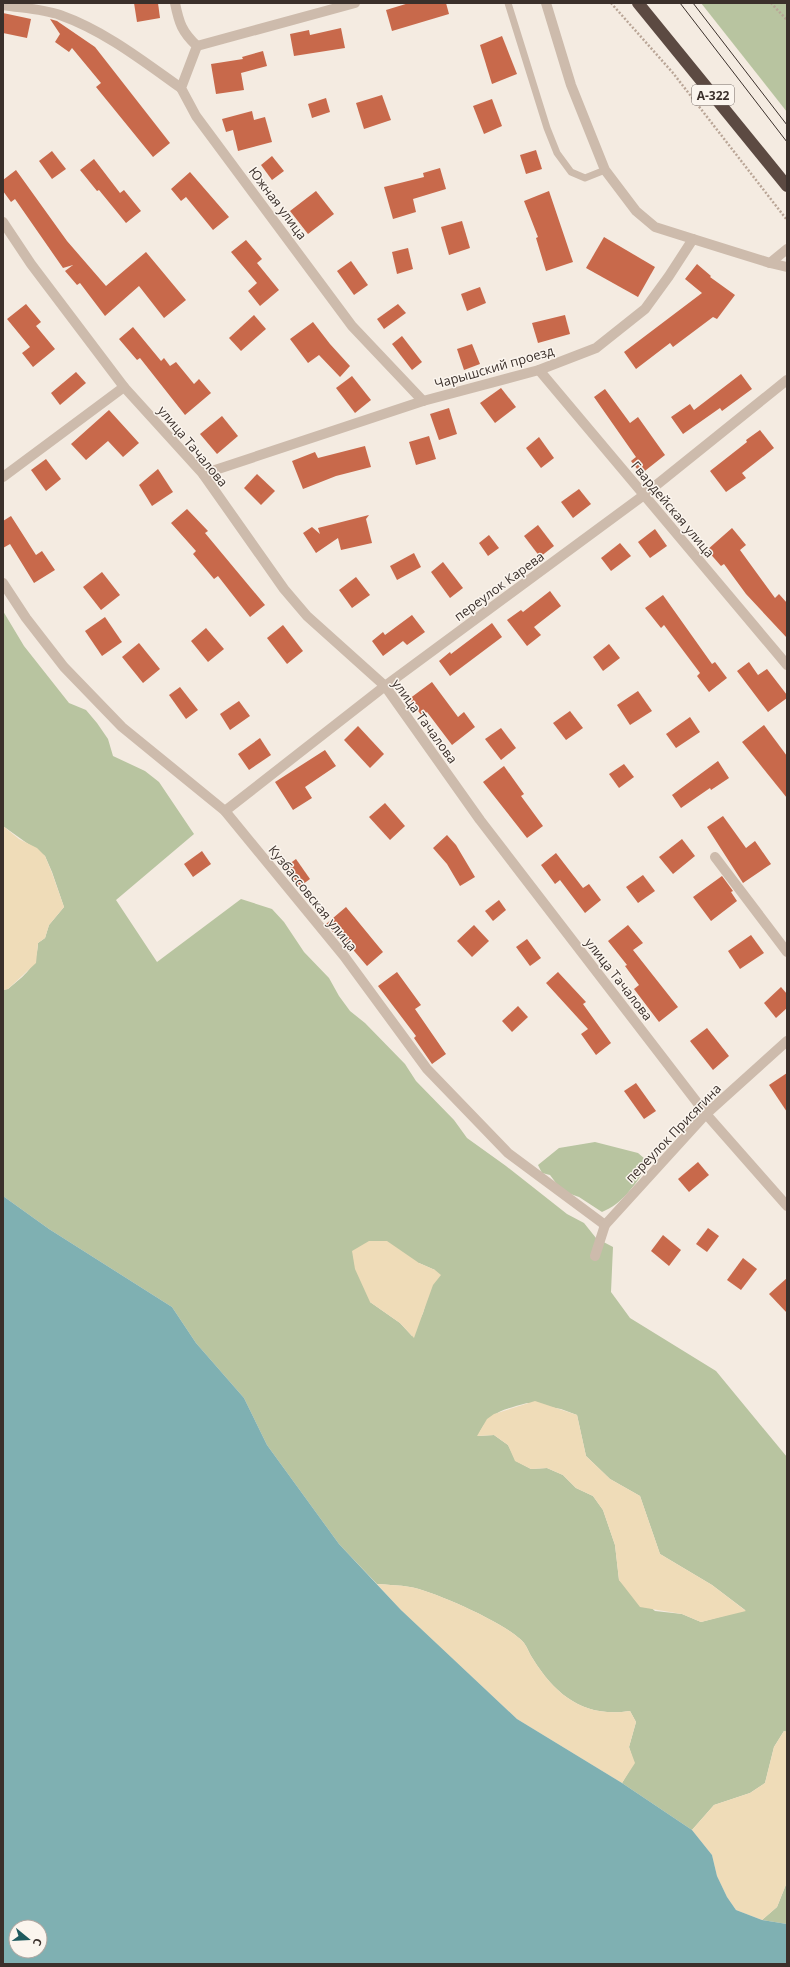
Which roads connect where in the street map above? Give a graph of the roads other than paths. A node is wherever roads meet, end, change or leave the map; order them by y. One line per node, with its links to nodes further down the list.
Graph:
1 (175, 3): 7 (street)
2 (355, 3): 7 (street)
3 (508, 3): 9 (lane)
4 (546, 3): 9 (street)
5 (638, 3): 10 (highway, А-322)
6 (3, 5): 8 (street)
7 (197, 46): 8 (street)
8 (181, 88): 19 (street, Южная улица)
9 (605, 170): 12 (street)
10 (787, 186)
11 (3, 222): 18 (street, улица Тачалова)
12 (692, 239): 14 (street); 16 (street, Чарышский проезд)
13 (787, 249): 14 (street)
14 (770, 263): 15 (street)
15 (787, 267)
16 (538, 370): 19 (street, Чарышский проезд); 22 (street, Гвардейская улица)
17 (787, 380): 22 (street, переулок Карева)
18 (124, 387): 20 (street, улица Тачалова); 21 (street)
19 (423, 401): 20 (street, Чарышский проезд)
20 (203, 474): 25 (street, улица Тачалова)
21 (3, 477)
22 (644, 495): 24 (street, Гвардейская улица); 25 (street, переулок Карева)
23 (3, 583): 26 (street, Кузбассовская улица)
24 (787, 665)
25 (385, 686): 26 (street, переулок Карева); 30 (street, улица Тачалова)
26 (225, 811): 32 (street, Кузбассовская улица)
27 (715, 858): 28 (street)
28 (787, 952)
29 (787, 1041): 30 (street, переулок Присягина)
30 (706, 1114): 31 (street, улица Тачалова); 32 (street, переулок Присягина)
31 (787, 1206)
32 (605, 1225): 33 (street, переулок Присягина)
33 (595, 1256)

